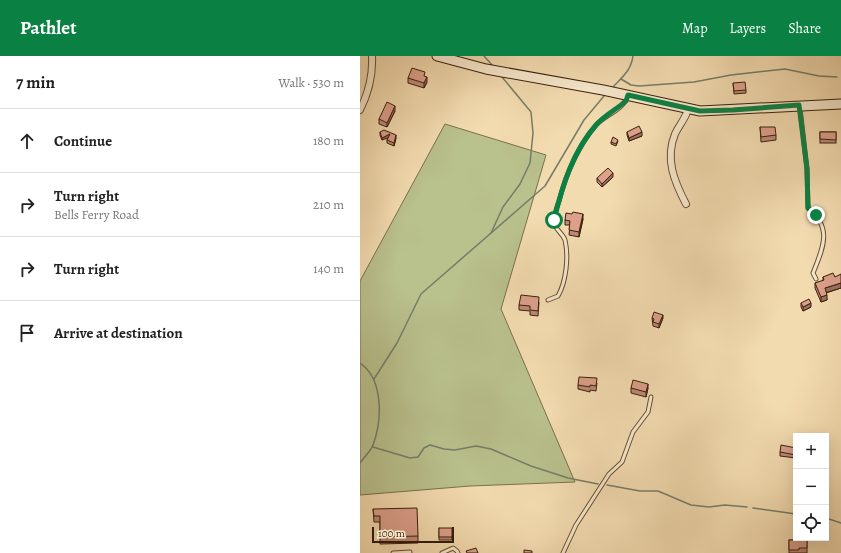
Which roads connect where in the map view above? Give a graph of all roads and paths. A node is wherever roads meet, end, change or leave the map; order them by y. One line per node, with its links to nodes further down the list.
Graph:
1 (372, 56): 7 (street)
2 (438, 56): 3 (main road)
3 (628, 95): 6 (main road); 10 (lane)
4 (841, 104): 5 (main road)
5 (799, 105): 6 (main road); 9 (lane)
6 (688, 109): 8 (street)
7 (360, 110)
8 (686, 204)
9 (816, 279)
10 (548, 300)
11 (651, 397): 16 (lane)
12 (410, 552): 13 (lane)
13 (394, 553)
14 (442, 553): 15 (lane)
15 (458, 553)
16 (563, 553)

